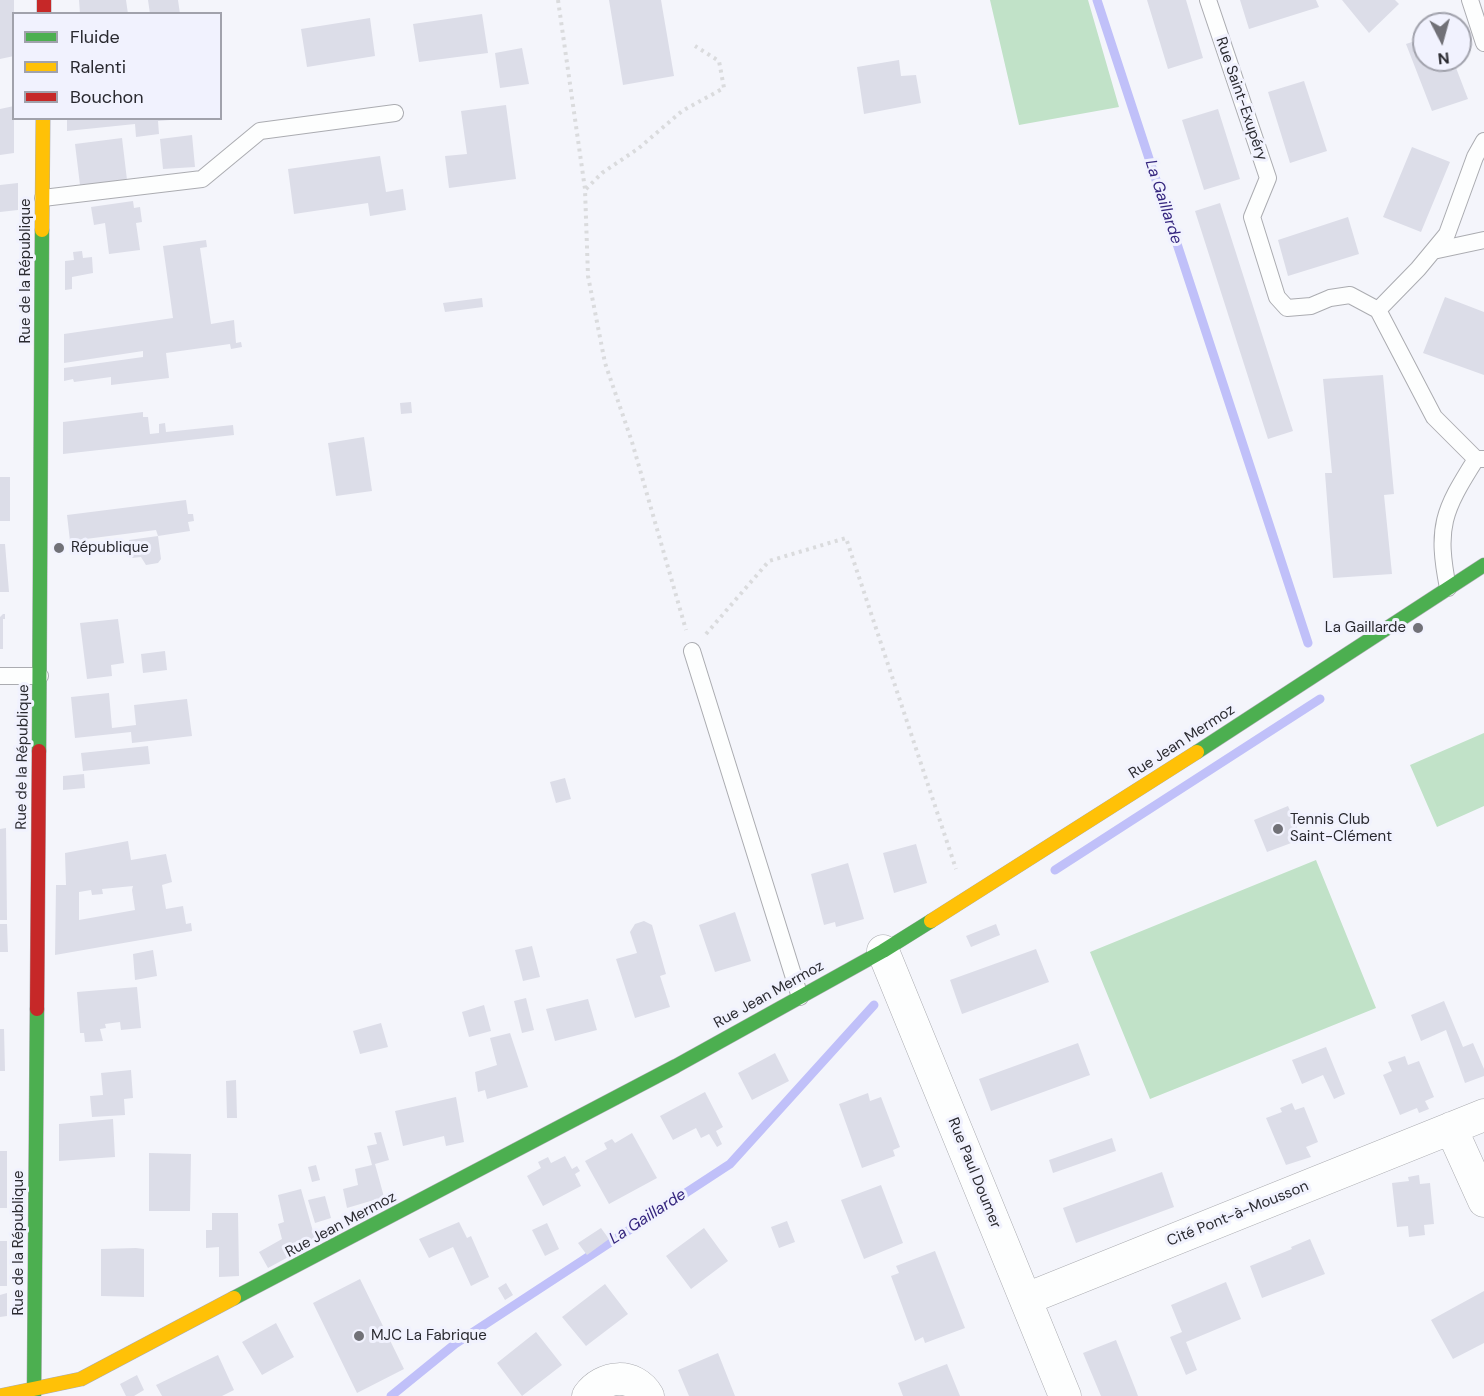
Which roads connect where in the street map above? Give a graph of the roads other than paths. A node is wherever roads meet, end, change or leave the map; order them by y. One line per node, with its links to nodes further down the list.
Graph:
1 (1208, 0): 10 (lane, Rue Saint-Exupéry)
2 (1470, 0): 3 (lane)
3 (1484, 43)
4 (395, 113): 7 (lane)
5 (43, 120): 7 (street, Rue de la République)
6 (1484, 141): 9 (lane)
7 (43, 198): 16 (street, Rue de la République)
8 (1484, 240): 9 (lane)
9 (1433, 251): 10 (lane)
10 (1378, 310): 11 (lane)
11 (1480, 459): 13 (lane)
12 (1484, 565): 13 (street, Rue Jean Mermoz)
13 (1448, 588): 17 (street, Rue Jean Mermoz)
14 (692, 651): 18 (lane)
15 (0, 676): 16 (lane)
16 (40, 676): 23 (street, Rue de la République)
17 (883, 951): 18 (street, Rue Jean Mermoz); 22 (street, Rue Paul Doumer)
18 (800, 997): 23 (street, Rue Jean Mermoz)
19 (1484, 1115): 20 (street, Cité Pont-à-Mousson)
20 (1451, 1128): 21 (street); 22 (street, Cité Pont-à-Mousson)
21 (1484, 1201)
22 (1026, 1299): 27 (street, Rue Paul Doumer)
23 (34, 1392): 24 (street, Rue Jean Mermoz)
24 (0, 1396)
25 (588, 1396): 26 (street)
26 (648, 1396)
27 (1065, 1396)

